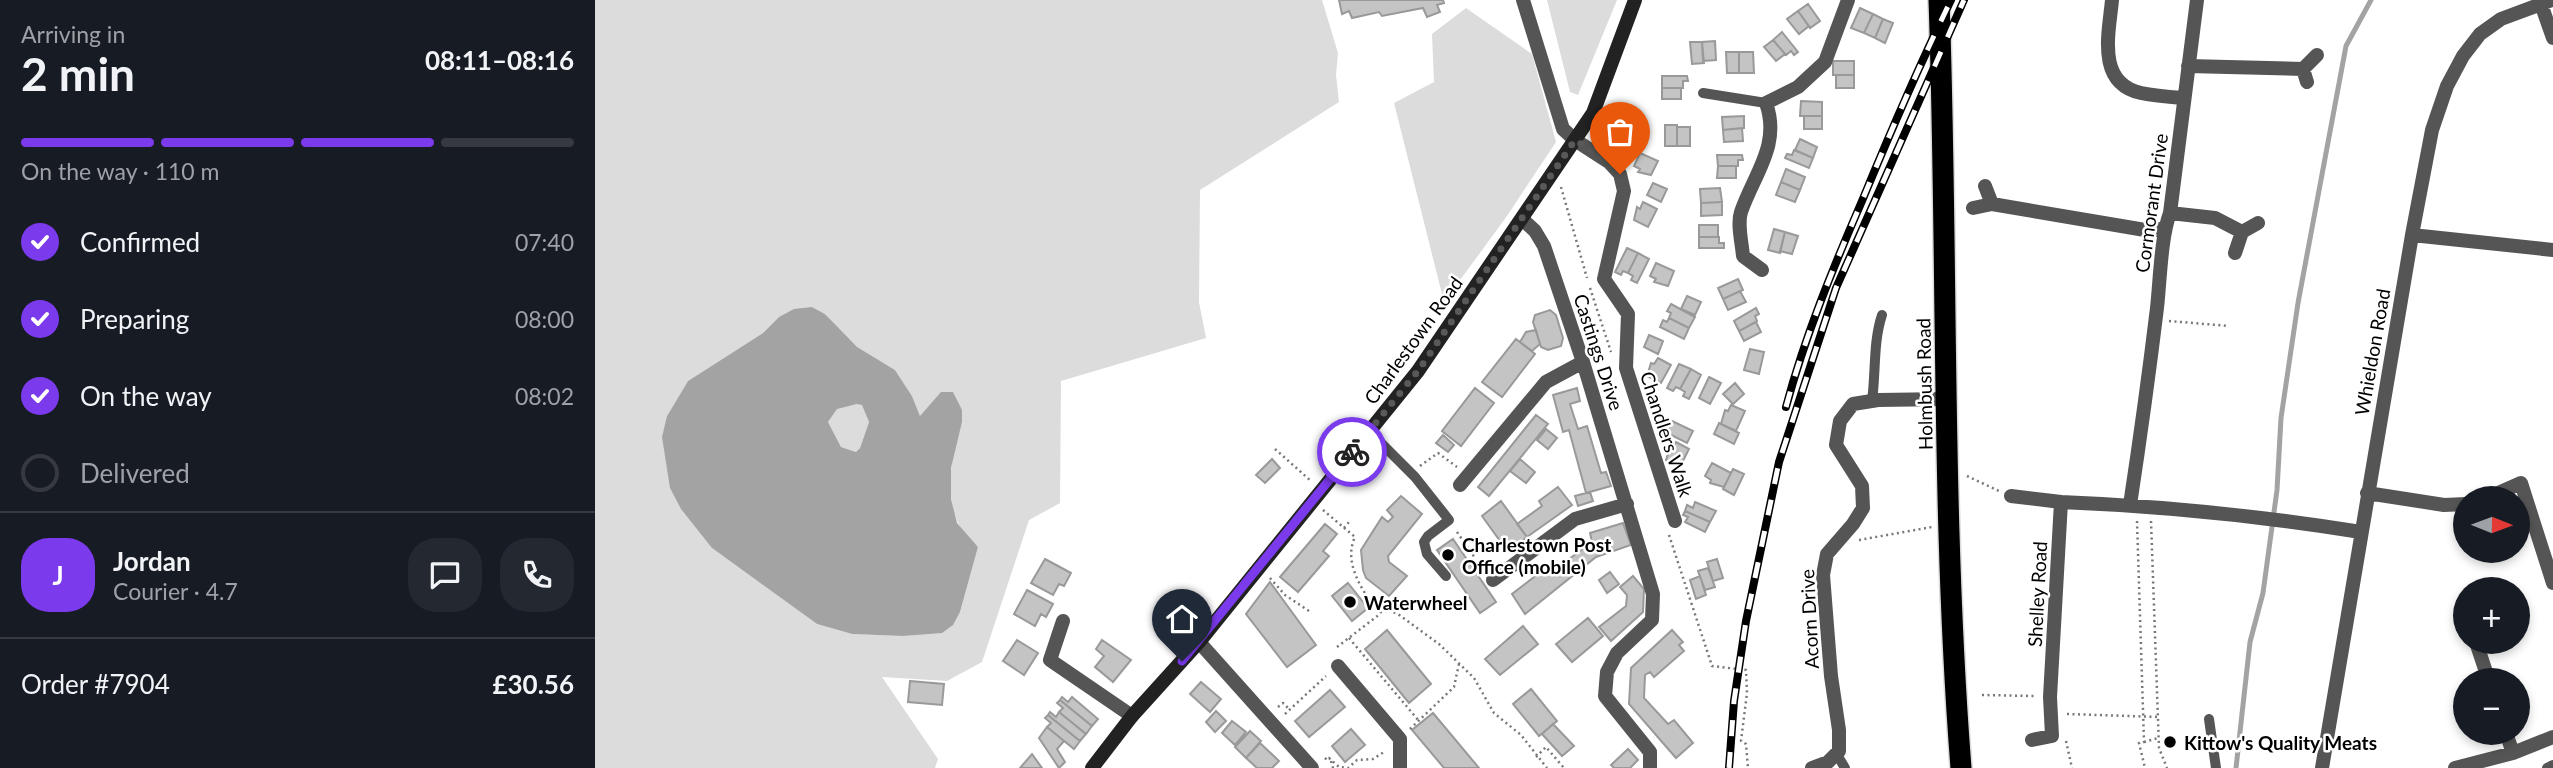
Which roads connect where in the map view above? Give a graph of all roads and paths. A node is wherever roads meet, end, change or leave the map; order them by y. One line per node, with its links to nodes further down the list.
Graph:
1 (1523, 0): 14 (street)
2 (1635, 0): 14 (street, Charlestown Road)
3 (1848, 0): 13 (street)
4 (1939, 0): 31 (highway, Holmbush Road)
5 (2112, 0): 12 (street)
6 (2197, 0): 10 (street, Cormorant Drive)
7 (2547, 2): 8 (street); 23 (street, Whieldon Road)
8 (2553, 38)
9 (2317, 55): 10 (street)
10 (2188, 66): 12 (street, Cormorant Drive)
11 (1703, 93): 13 (lane)
12 (2184, 99): 18 (street, Cormorant Drive)
13 (1766, 103): 26 (street)
14 (1575, 140): 19 (street, Charlestown Road); 47 (street, Chandlers Walk)
15 (1985, 186): 16 (street)
16 (1992, 204): 17 (street); 21 (street)
17 (1973, 208)
18 (2170, 213): 21 (street, Cormorant Drive); 22 (street)
19 (1521, 219): 30 (street, Castings Drive); 33 (street, Charlestown Road)
20 (2258, 223): 22 (street)
21 (2164, 228): 28 (street, Cormorant Drive)
22 (2242, 232): 25 (street)
23 (2411, 235): 24 (street); 38 (street, Whieldon Road)
24 (2553, 250)
25 (2235, 253)
26 (1762, 270)
27 (1882, 314): 32 (lane)
28 (2156, 319): 29 (path); 44 (street, Cormorant Drive)
29 (2229, 326)
30 (1583, 362): 37 (street); 42 (street, Castings Drive)
31 (1947, 399): 32 (street, Acorn Drive); 36 (highway, Holmbush Road)
32 (1872, 401): 52 (street, Acorn Drive)
33 (1369, 431): 39 (street, Charlestown Road); 46 (lane)
34 (1275, 449): 39 (path)
35 (1431, 458): 37 (path)
36 (1948, 467): 40 (path); 49 (highway, Holmbush Road)
37 (1464, 480)
38 (2367, 493): 43 (street); 51 (street, Whieldon Road)
39 (1317, 495): 50 (path); 54 (street, Charlestown Road)
40 (2011, 496): 41 (street)
41 (2061, 502): 44 (street); 68 (street, Shelley Road)
42 (1627, 504): 56 (street); 93 (street, Castings Drive)
43 (2453, 505)
44 (2139, 506): 51 (street); 71 (path); 72 (path)
45 (2531, 514): 57 (street)
46 (1449, 520): 53 (path); 55 (lane)
47 (1675, 521)
48 (1349, 522): 50 (path)
49 (1949, 526): 52 (path); 97 (highway, Holmbush Road)
50 (1344, 528): 58 (path)
51 (2361, 532): 101 (street, Whieldon Road)
52 (1840, 539): 82 (street, Acorn Drive)
53 (1475, 558)
54 (1260, 566): 59 (path); 62 (street, Charlestown Road)
55 (1446, 576)
56 (1493, 580)
57 (2553, 583)
58 (1382, 609): 61 (path); 64 (path)
59 (1312, 613)
60 (1063, 621): 70 (street)
61 (1349, 638): 63 (path); 74 (path)
62 (1199, 642): 70 (street, Charlestown Road); 88 (street)
63 (1337, 647)
64 (1459, 664): 74 (path); 83 (path)
65 (1338, 666): 75 (path); 78 (street)
66 (1712, 666): 94 (path)
67 (1982, 695): 68 (path)
68 (2050, 698): 69 (street, Shelley Road)
69 (2049, 713): 72 (path); 79 (street, Shelley Road)
70 (1132, 716): 87 (street, Charlestown Road)
71 (2159, 717): 72 (path); 77 (path)
72 (2144, 718): 80 (path)
73 (2209, 719): 100 (lane)
74 (1419, 722): 78 (path)
75 (1293, 723)
76 (2553, 737): 85 (street)
77 (2159, 738): 80 (path); 99 (path)
78 (1400, 739): 84 (path); 90 (street)
79 (2032, 740)
80 (2144, 742): 98 (path)
81 (1318, 751): 84 (path)
82 (1836, 753): 95 (street); 96 (lane)
83 (1536, 757): 91 (path); 92 (path)
84 (1329, 758): 89 (path)
85 (2508, 759): 102 (street)
86 (2553, 765): 103 (lane)
87 (1092, 768)
88 (1312, 768)
89 (1333, 768)
90 (1400, 768)
91 (1547, 768)
92 (1564, 768)
93 (1650, 768)
94 (1748, 768)
95 (1812, 768)
96 (1845, 768)
97 (1961, 768)
98 (2145, 768)
99 (2167, 768)
100 (2216, 768)
101 (2322, 768)
102 (2455, 768)
103 (2547, 768)

